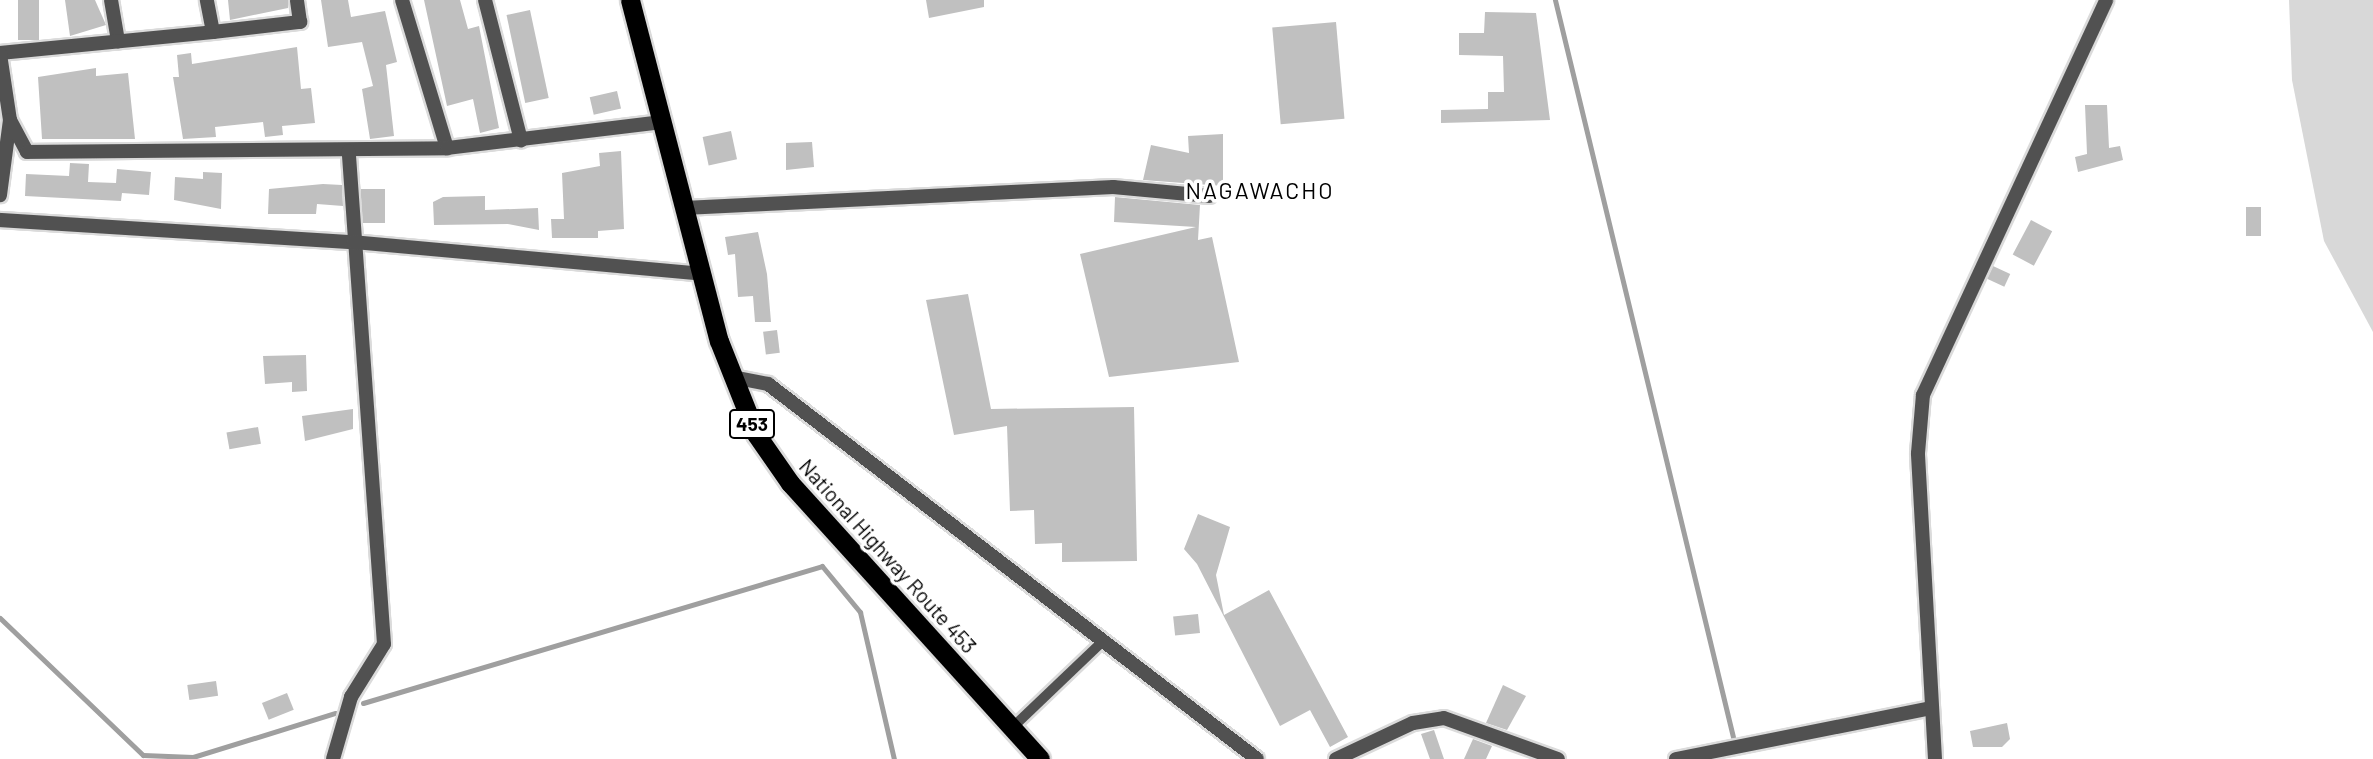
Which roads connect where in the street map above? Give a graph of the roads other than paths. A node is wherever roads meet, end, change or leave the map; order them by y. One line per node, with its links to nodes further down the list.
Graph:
1 (111, 0): 9 (street)
2 (207, 0): 8 (street)
3 (297, 0): 8 (street)
4 (402, 0): 14 (street)
5 (485, 0): 13 (street)
6 (631, 0): 12 (highway, National Highway Route 453 / 453)
7 (2106, 0): 24 (street)
8 (213, 32): 9 (street)
9 (118, 41): 10 (street)
10 (0, 53): 11 (street)
11 (10, 120): 15 (street); 16 (street)
12 (662, 122): 13 (street); 18 (highway, National Highway Route 453 / 453)
13 (521, 140): 14 (street)
14 (447, 148): 15 (street)
15 (349, 151): 20 (street)
16 (0, 195)
17 (1210, 197): 18 (street)
18 (684, 208): 21 (highway, National Highway Route 453 / 453)
19 (0, 220): 20 (street)
20 (353, 242): 21 (street); 26 (street)
21 (702, 274): 22 (highway, National Highway Route 453 / 453)
22 (732, 377): 23 (street); 25 (highway, National Highway Route 453 / 453)
23 (1103, 641): 25 (lane); 28 (street)
24 (1933, 708): 31 (street); 32 (street)
25 (1012, 728): 27 (highway, National Highway Route 453 / 453)
26 (333, 759)
27 (1040, 759)
28 (1257, 759)
29 (1336, 759): 30 (street)
30 (1558, 759)
31 (1676, 759)
32 (1935, 759)

